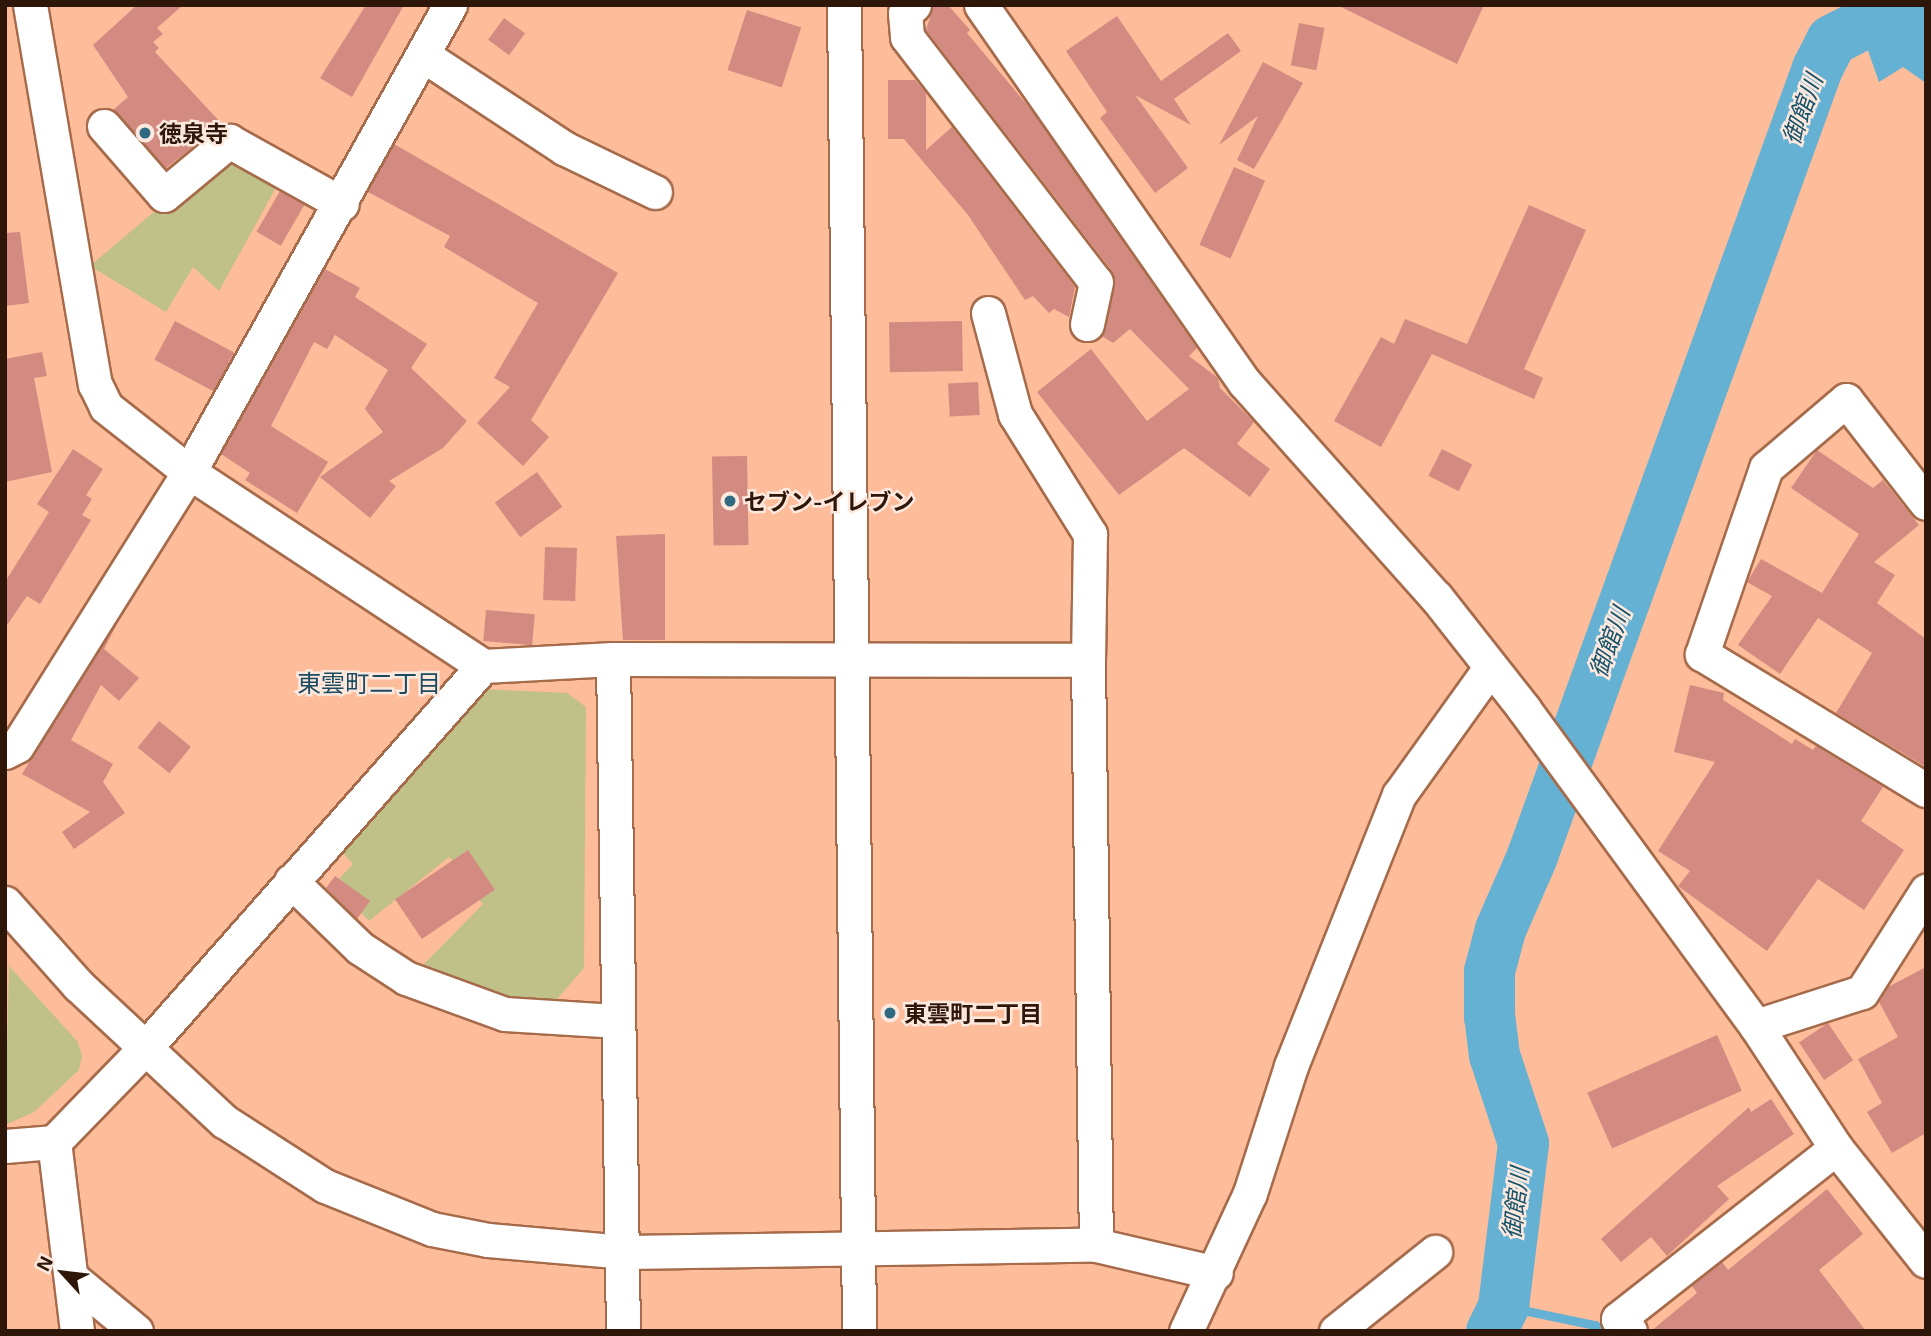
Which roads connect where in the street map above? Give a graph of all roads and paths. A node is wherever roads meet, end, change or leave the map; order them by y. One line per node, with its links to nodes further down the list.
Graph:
1 (30, 5): 12 (street)
2 (450, 5): 6 (street)
3 (844, 5): 16 (street)
4 (914, 5): 11 (street)
5 (981, 5): 18 (street)
6 (423, 55): 8 (street); 9 (street)
7 (104, 126): 9 (street)
8 (655, 192)
9 (342, 204): 12 (street)
10 (988, 313): 15 (street)
11 (1087, 324)
12 (189, 472): 17 (street); 19 (street)
13 (1926, 503): 20 (street)
14 (613, 659): 16 (street); 17 (street); 24 (street)
15 (1088, 660): 16 (street); 30 (street)
16 (854, 662): 31 (street)
17 (483, 666): 21 (street)
18 (1490, 668): 25 (street); 35 (street)
19 (5, 752)
20 (1926, 790)
21 (291, 881): 24 (street); 26 (street)
22 (1926, 891): 25 (street)
23 (5, 902): 26 (street)
24 (615, 1021): 32 (street)
25 (1756, 1026): 29 (street)
26 (146, 1047): 27 (street); 32 (street)
27 (54, 1142): 28 (street); 36 (street)
28 (5, 1146)
29 (1836, 1148): 34 (street); 43 (street)
30 (1096, 1245): 31 (street); 35 (street)
31 (857, 1250): 32 (street); 40 (street)
32 (626, 1252): 39 (street)
33 (1435, 1252): 42 (street)
34 (1926, 1261)
35 (1216, 1273): 41 (street)
36 (72, 1278): 37 (street); 38 (street)
37 (78, 1331)
38 (136, 1331)
39 (623, 1331)
40 (859, 1331)
41 (1186, 1331)
42 (1336, 1331)
43 (1630, 1331)

